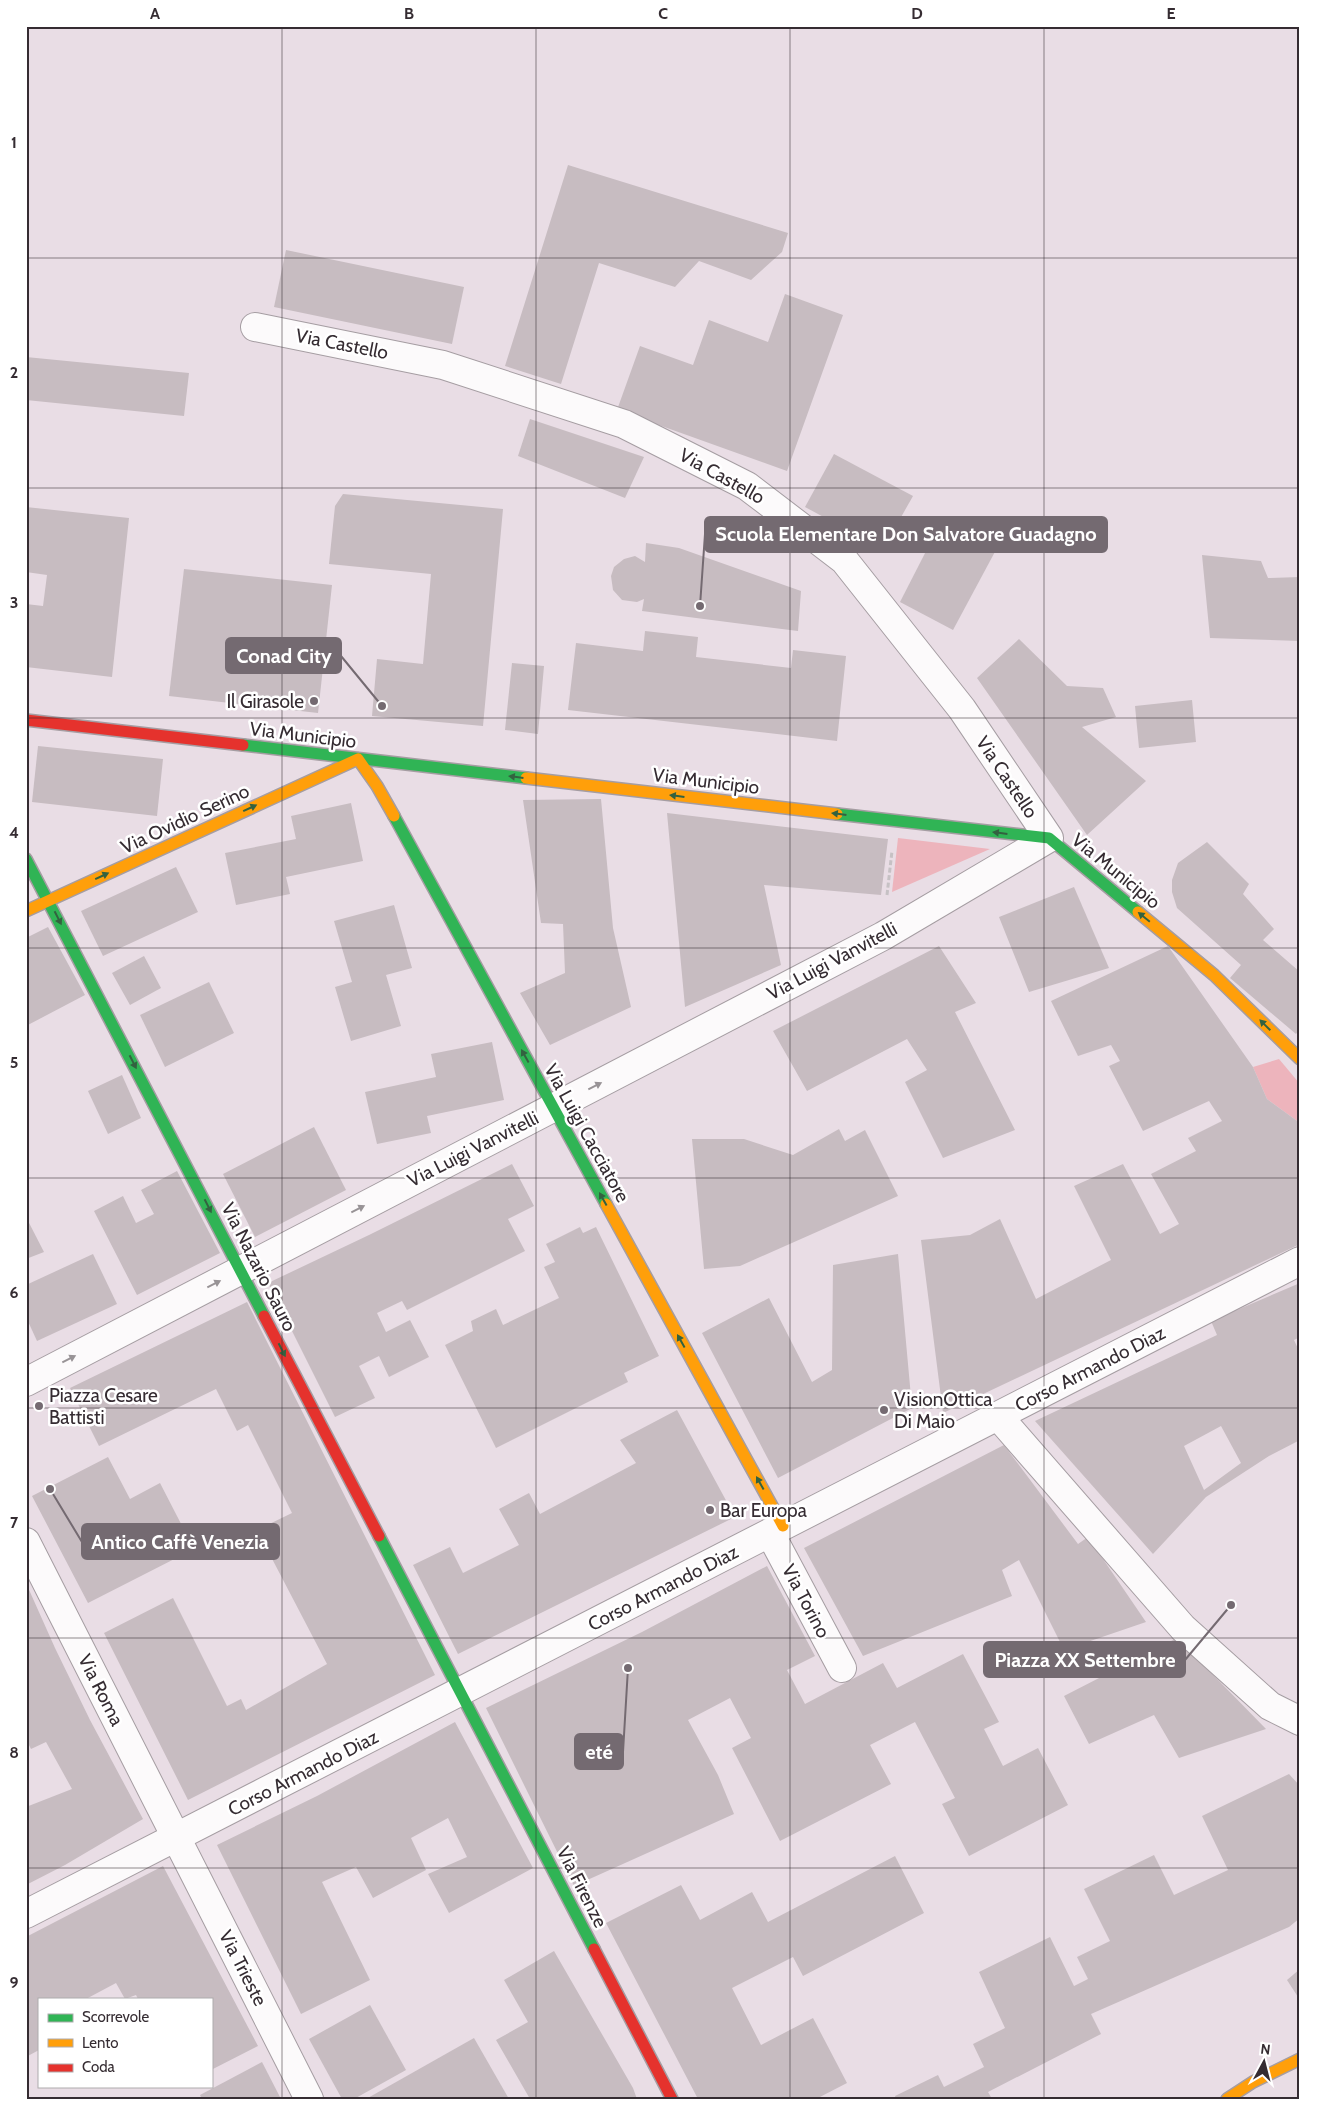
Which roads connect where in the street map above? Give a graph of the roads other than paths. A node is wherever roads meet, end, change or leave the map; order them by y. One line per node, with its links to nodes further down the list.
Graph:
1 (255, 326): 4 (street, Via Castello)
2 (26, 720): 3 (street, Via Municipio)
3 (358, 759): 4 (street, Via Municipio, one-way to 3); 6 (street, Via Ovidio Serino, one-way to 3); 9 (street, Via Luigi Cacciatore, one-way to 3)
4 (1049, 838): 8 (street, Via Municipio, one-way to 4); 9 (street, Via Luigi Vanvitelli, one-way to 4)
5 (26, 859): 6 (street, Via Nazario Sauro)
6 (49, 901): 7 (street, Via Ovidio Serino); 11 (street, Via Nazario Sauro, one-way to 11)
7 (26, 911)
8 (1300, 1059)
9 (553, 1108): 11 (street, Via Luigi Vanvitelli, one-way to 9); 14 (street, Via Luigi Cacciatore, one-way to 9)
10 (1300, 1261): 13 (street, Corso Armando Diaz)
11 (241, 1270): 12 (street, Via Luigi Vanvitelli, one-way to 11); 17 (street, Via Nazario Sauro, one-way to 17)
12 (26, 1382)
13 (998, 1416): 14 (street, Corso Armando Diaz); 18 (street)
14 (777, 1529): 16 (street, Via Torino); 17 (street, Corso Armando Diaz)
15 (26, 1542): 19 (street, Via Roma)
16 (842, 1668)
17 (460, 1692): 19 (street, Corso Armando Diaz); 23 (street, Via Firenze)
18 (1300, 1721)
19 (177, 1837): 20 (street, Corso Armando Diaz); 22 (street, Via Trieste)
20 (26, 1914)
21 (1300, 2059): 24 (street)
22 (309, 2099)
23 (672, 2099)
24 (1227, 2099)

